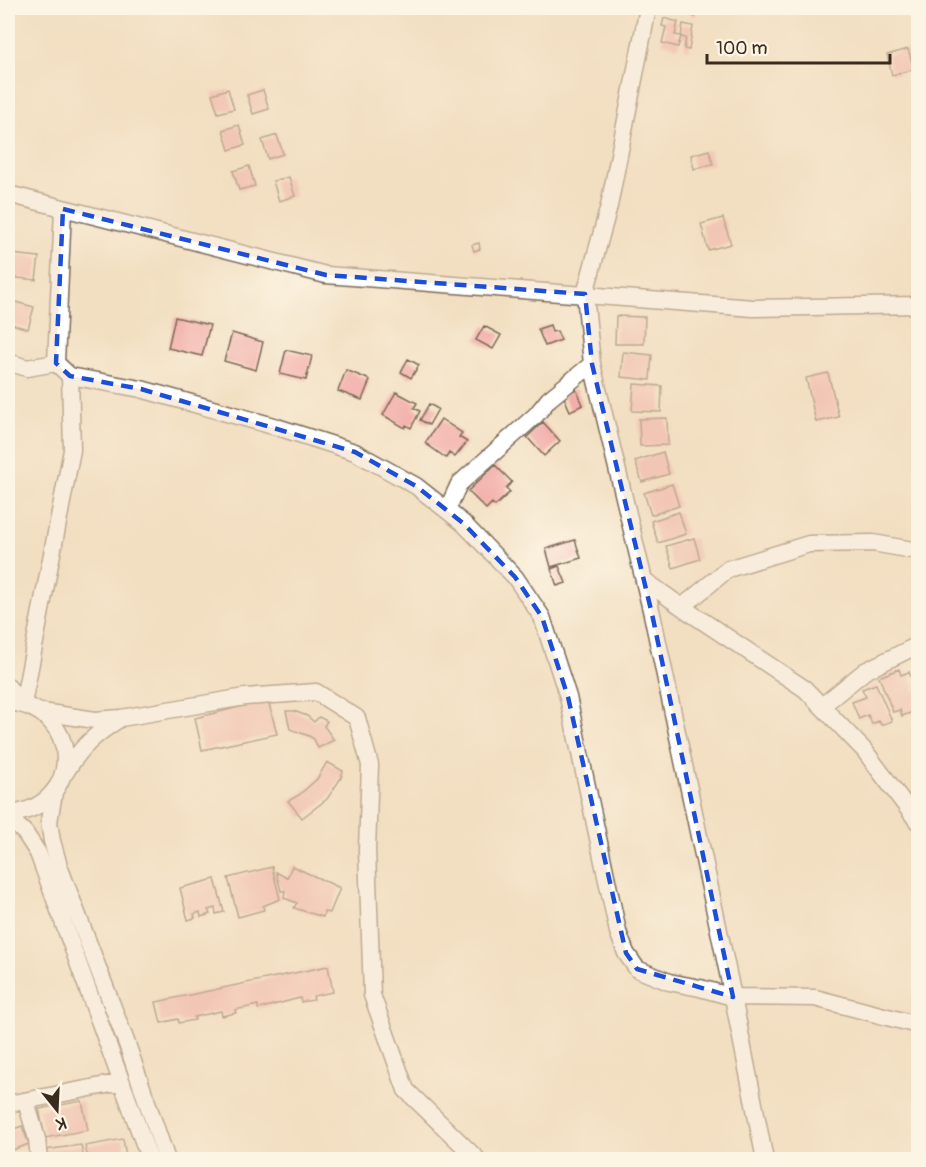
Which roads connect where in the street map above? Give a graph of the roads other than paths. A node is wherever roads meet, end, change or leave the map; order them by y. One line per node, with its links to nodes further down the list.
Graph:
1 (648, 8): 4 (street)
2 (8, 194): 3 (street)
3 (63, 209): 4 (street); 7 (street)
4 (585, 294): 5 (street); 8 (street)
5 (918, 305)
6 (8, 362): 7 (street)
7 (56, 363): 9 (street)
8 (592, 364): 10 (street); 12 (street)
9 (70, 376): 10 (street); 16 (street)
10 (447, 510): 24 (street)
11 (918, 550): 13 (street)
12 (644, 580): 13 (street); 24 (street)
13 (682, 607): 17 (street)
14 (918, 645): 17 (street)
15 (8, 687): 16 (street)
16 (15, 703): 18 (street)
17 (822, 706): 23 (street)
18 (40, 711): 19 (street); 20 (street)
19 (122, 718): 20 (street); 32 (street)
20 (63, 777): 21 (street)
21 (54, 793): 22 (street); 31 (street)
22 (8, 815): 26 (street)
23 (918, 822)
24 (733, 998): 25 (street); 33 (street)
25 (918, 1025)
26 (122, 1082): 27 (street); 30 (street)
27 (27, 1102): 28 (street); 29 (street)
28 (8, 1104)
29 (39, 1160)
30 (150, 1160)
31 (167, 1160)
32 (478, 1160)
33 (765, 1160)

